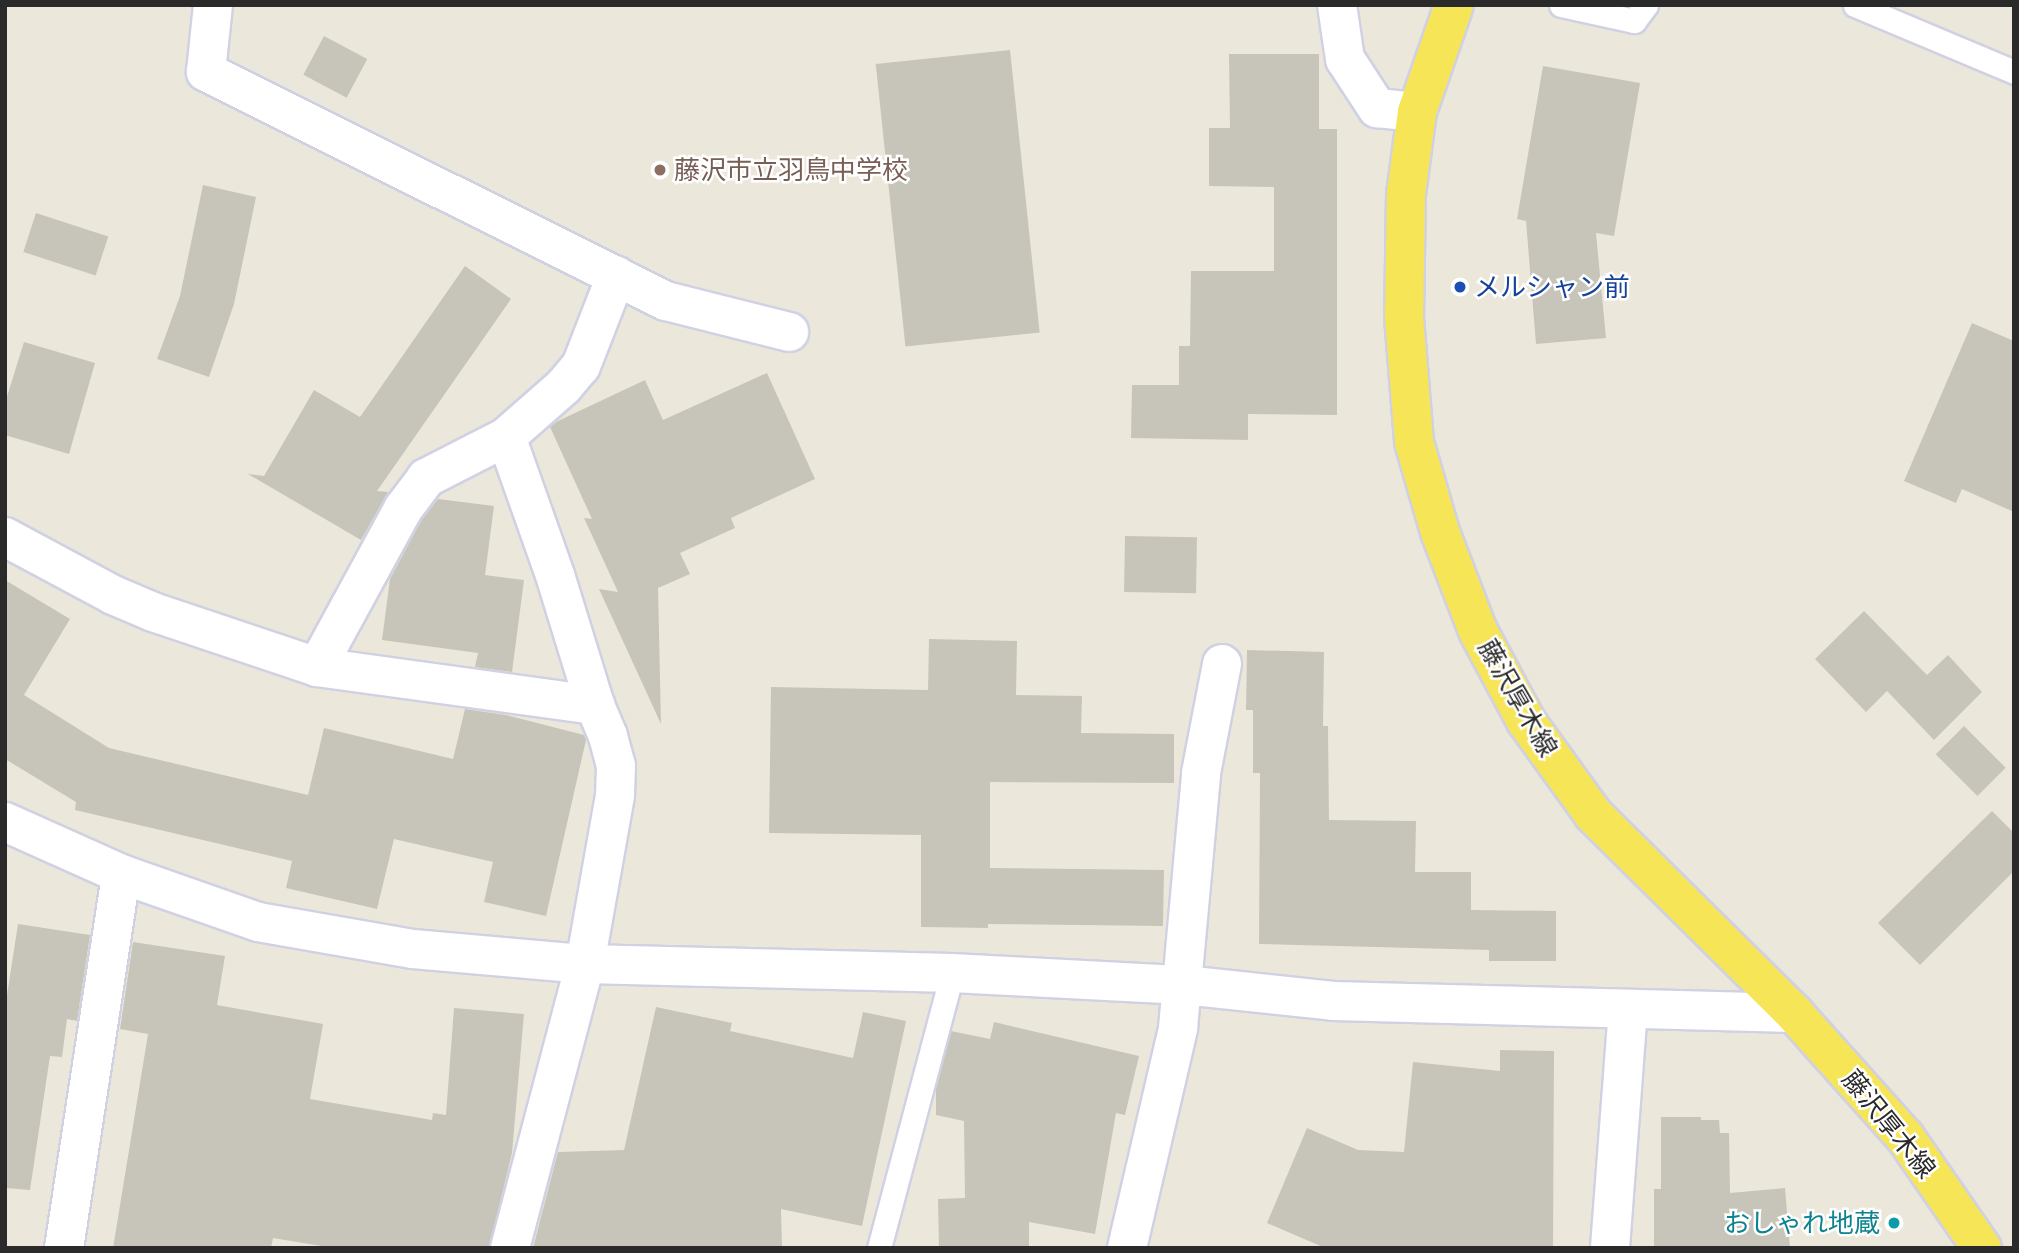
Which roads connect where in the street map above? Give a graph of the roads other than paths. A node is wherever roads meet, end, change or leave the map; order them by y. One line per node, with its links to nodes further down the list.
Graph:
1 (213, 5): 9 (street)
2 (1337, 5): 8 (street)
3 (1454, 5): 8 (main road, 藤沢厚木線)
4 (1560, 5): 5 (lane)
5 (1646, 5)
6 (1856, 5): 7 (lane)
7 (2014, 72)
8 (1417, 111): 22 (main road, 藤沢厚木線)
9 (616, 276): 10 (street); 11 (street)
10 (789, 332)
11 (506, 437): 14 (street); 15 (street)
12 (5, 537): 14 (street)
13 (1222, 664): 20 (street)
14 (317, 667): 15 (street)
15 (595, 705): 18 (street)
16 (5, 822): 17 (street)
17 (121, 874): 18 (street); 23 (street)
18 (585, 964): 19 (street); 24 (street)
19 (952, 974): 20 (street); 25 (lane)
20 (1184, 985): 21 (street); 26 (street)
21 (1628, 1011): 22 (street); 27 (street)
22 (1794, 1013): 28 (main road, 藤沢厚木線)
23 (64, 1248)
24 (510, 1248)
25 (879, 1248)
26 (1127, 1248)
27 (1610, 1248)
28 (1982, 1248)

